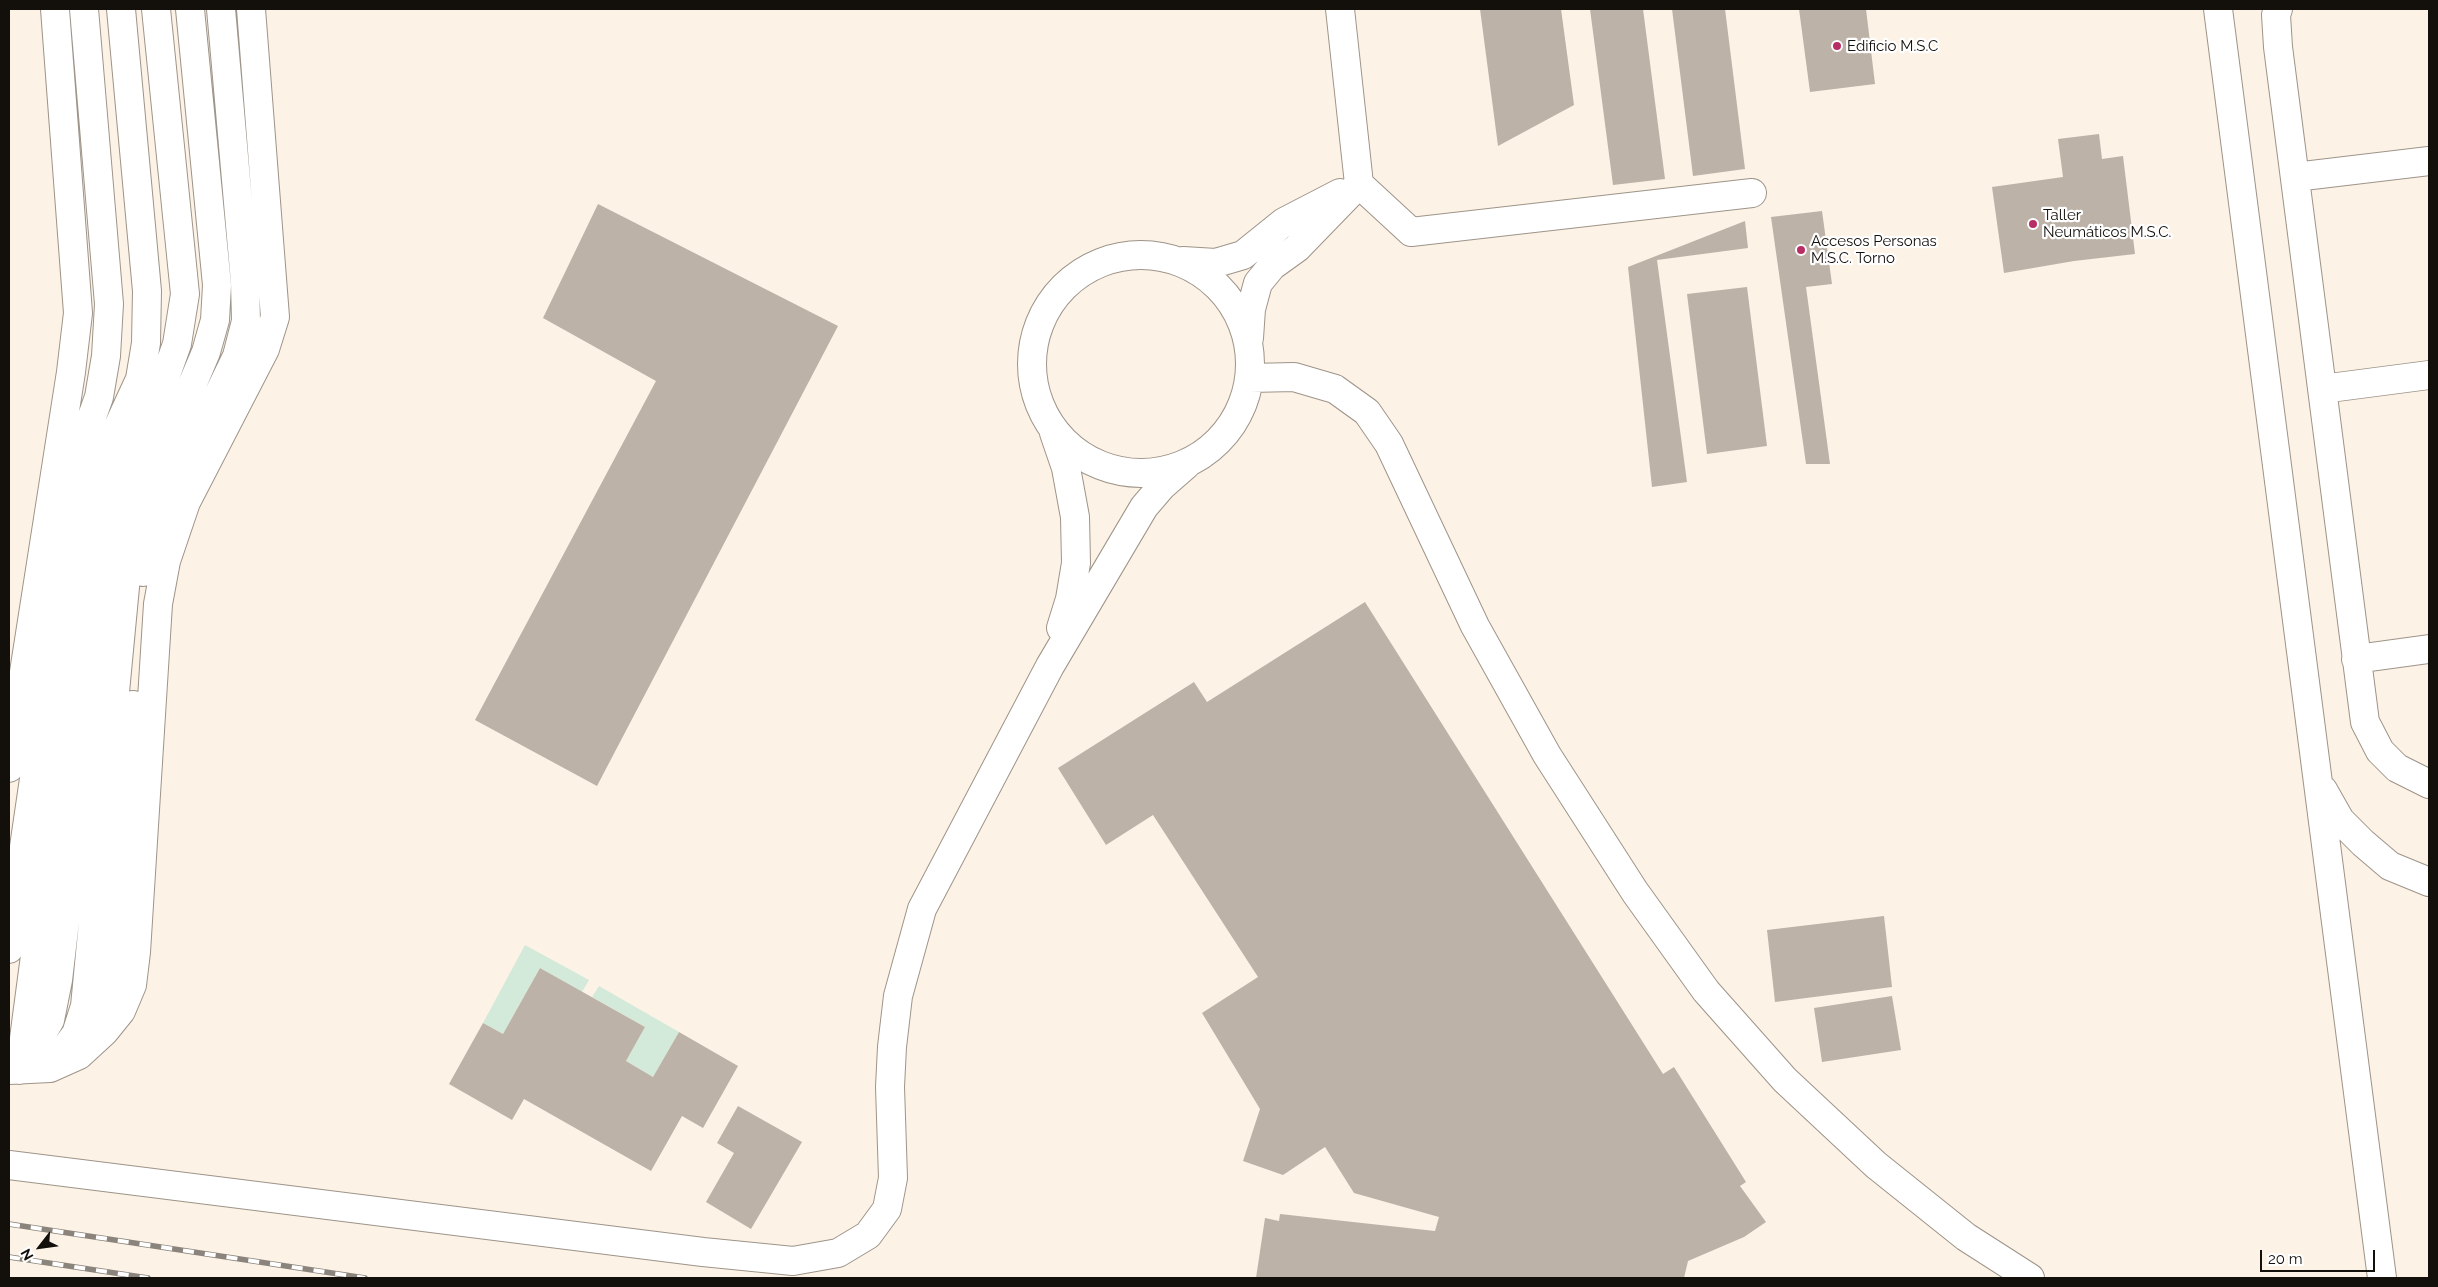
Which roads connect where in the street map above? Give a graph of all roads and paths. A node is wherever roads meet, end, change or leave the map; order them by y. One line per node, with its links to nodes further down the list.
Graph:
1 (55, 9): 25 (street)
2 (84, 9): 29 (street)
3 (120, 9): 32 (street)
4 (156, 9): 32 (street)
5 (190, 9): 31 (street)
6 (221, 9): 30 (street)
7 (251, 9): 30 (street)
8 (1340, 9): 13 (street)
9 (2218, 9): 26 (street)
10 (2278, 9): 12 (street)
11 (2429, 161): 12 (street)
12 (2295, 177): 19 (street)
13 (1359, 184): 14 (street); 15 (street); 16 (street)
14 (1752, 193)
15 (1181, 261): 16 (street); 20 (street)
16 (1249, 342): 18 (street)
17 (2429, 375): 19 (street)
18 (1250, 378): 21 (street); 34 (street)
19 (2322, 389): 23 (street)
20 (1052, 430): 21 (street); 24 (street)
21 (1186, 465): 24 (street)
22 (2429, 650): 23 (street)
23 (2356, 659): 27 (street)
24 (1050, 666): 33 (street)
25 (9, 768)
26 (2317, 780): 28 (street); 35 (street)
27 (2429, 784)
28 (2429, 882)
29 (9, 949)
30 (93, 1042): 31 (street)
31 (50, 1068): 32 (street)
32 (14, 1070)
33 (9, 1165)
34 (2030, 1278)
35 (2382, 1278)

